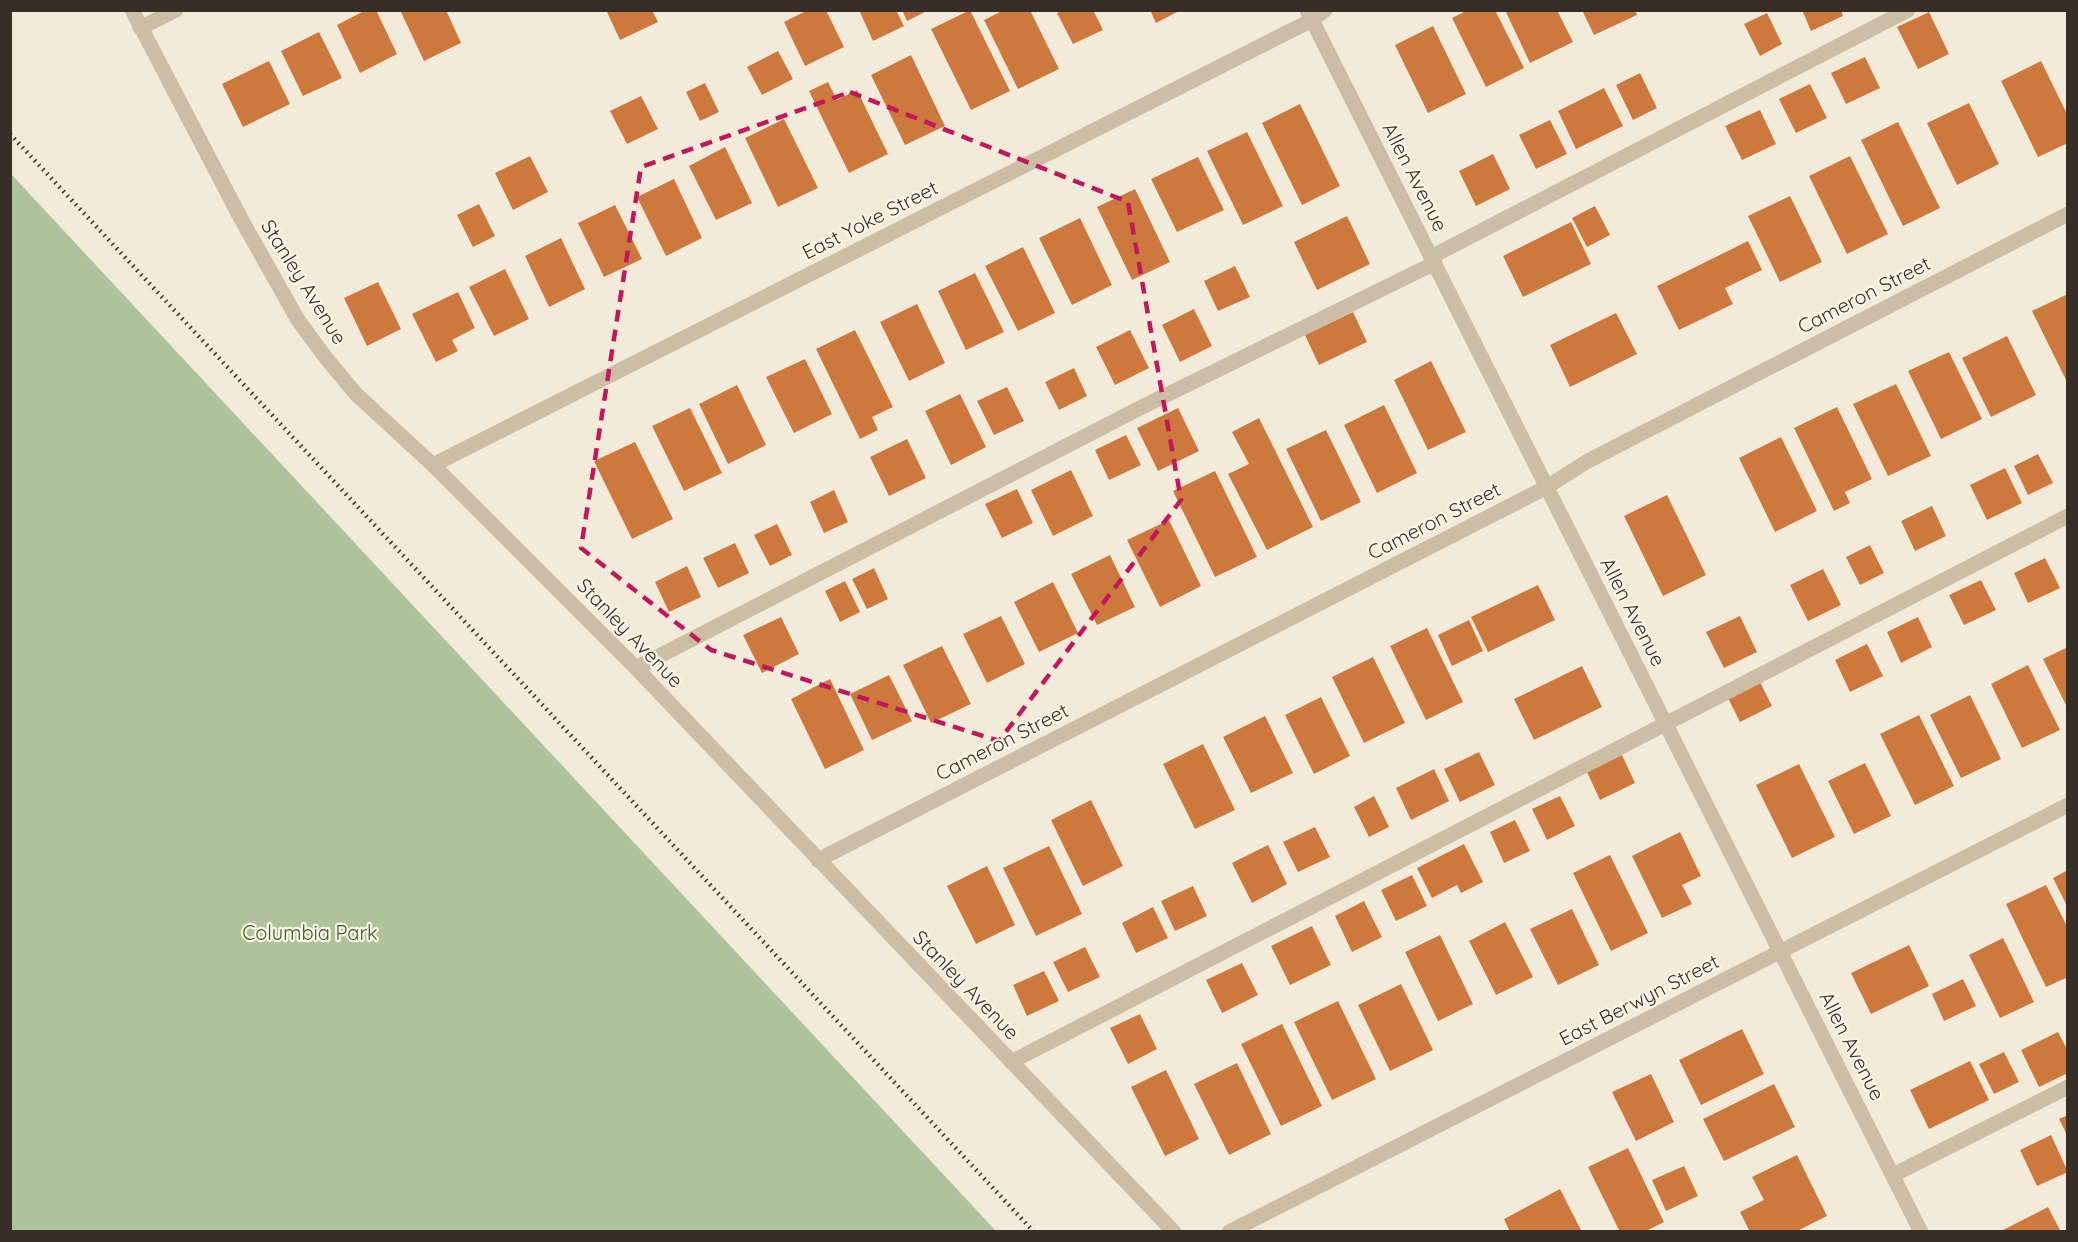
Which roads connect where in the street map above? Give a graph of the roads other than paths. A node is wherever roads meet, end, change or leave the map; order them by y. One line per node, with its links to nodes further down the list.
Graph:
1 (132, 10): 6 (street, Stanley Avenue)
2 (176, 10): 6 (street)
3 (1325, 10): 5 (street, East Yoke Street)
4 (1908, 10): 8 (street)
5 (1310, 15): 8 (street, Allen Avenue); 9 (street, East Yoke Street)
6 (140, 28): 9 (street, Stanley Avenue)
7 (2067, 214): 10 (street, Cameron Street)
8 (1433, 260): 10 (street, Allen Avenue); 12 (street)
9 (433, 465): 12 (street, Stanley Avenue)
10 (1547, 487): 13 (street, Allen Avenue); 15 (street, Cameron Street)
11 (2067, 516): 13 (street)
12 (636, 668): 15 (street, Stanley Avenue)
13 (1665, 722): 16 (street, Allen Avenue); 17 (street)
14 (2067, 805): 16 (street, East Berwyn Street)
15 (818, 860): 17 (street, Stanley Avenue)
16 (1780, 951): 19 (street, Allen Avenue); 21 (street, East Berwyn Street)
17 (1011, 1062): 20 (street, Stanley Avenue)
18 (2067, 1087): 19 (street)
19 (1893, 1175): 22 (street, Allen Avenue)
20 (1174, 1232)
21 (1229, 1232)
22 (1921, 1232)

